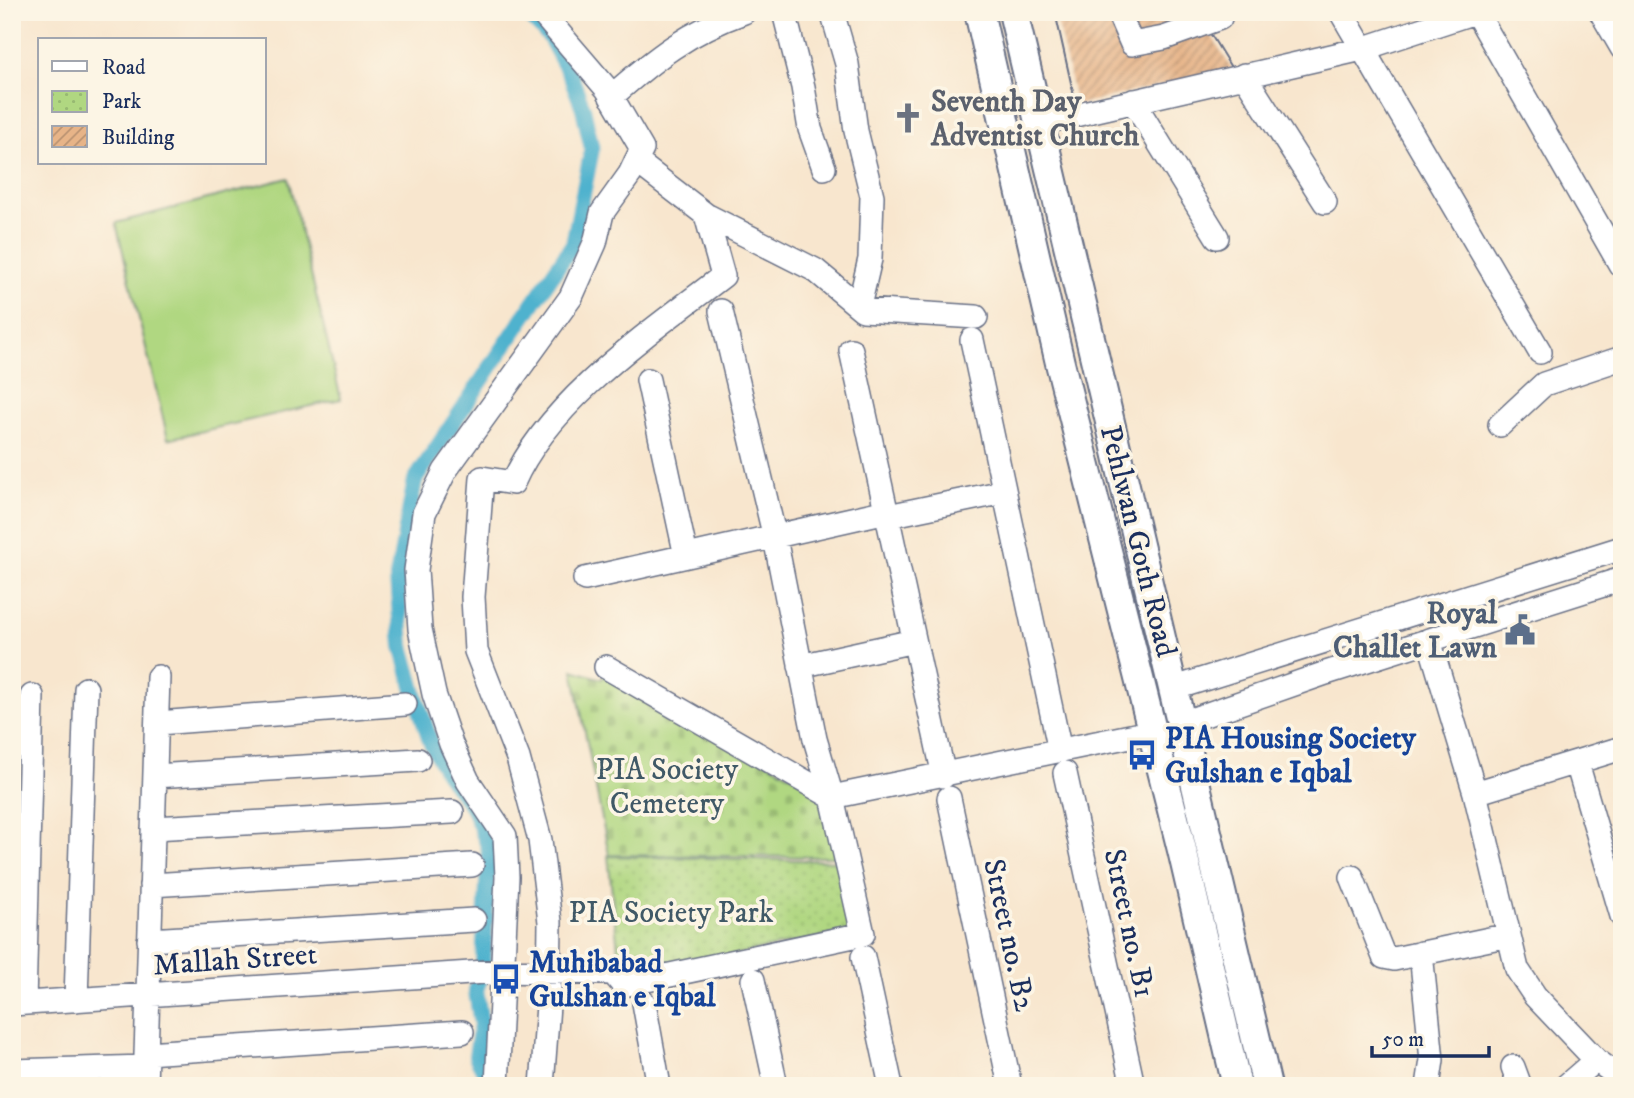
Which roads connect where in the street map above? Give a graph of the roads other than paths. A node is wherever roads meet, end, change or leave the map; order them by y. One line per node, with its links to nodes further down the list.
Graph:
1 (541, 12): 15 (street)
2 (744, 12): 15 (street)
3 (784, 12): 20 (street)
4 (832, 12): 25 (street)
5 (979, 12): 17 (main road, Pehlwan Goth Road)
6 (1013, 12): 18 (main road, Pehlwan Goth Road)
7 (1118, 12): 8 (street)
8 (1217, 12)
9 (1341, 12): 13 (street)
10 (1476, 12): 13 (street); 24 (street)
11 (1601, 12): 12 (street)
12 (1622, 48)
13 (1362, 49): 14 (street); 30 (street)
14 (1244, 75): 16 (street); 21 (street)
15 (611, 97): 19 (street)
16 (1133, 101): 18 (street); 23 (street)
17 (1001, 103): 18 (main road); 42 (main road, Pehlwan Goth Road)
18 (1037, 110): 41 (main road, Pehlwan Goth Road)
19 (636, 162): 22 (street); 76 (street)
20 (824, 168)
21 (1325, 202)
22 (706, 215): 25 (street); 77 (street)
23 (1217, 237)
24 (1620, 264)
25 (859, 306): 27 (street)
26 (721, 311): 36 (street)
27 (976, 317)
28 (972, 340): 34 (street, Street no. B1)
29 (851, 350): 35 (street, Street no. B2)
30 (1540, 352)
31 (1622, 358): 33 (street)
32 (648, 380): 38 (street)
33 (1500, 425)
34 (1004, 492): 35 (street); 57 (street, Street no. B1)
35 (887, 513): 36 (street); 44 (street, Street no. B2)
36 (775, 538): 38 (street); 45 (street)
37 (1622, 548): 49 (street)
38 (686, 556): 39 (street)
39 (585, 579)
40 (1622, 579): 43 (street)
41 (1151, 593): 42 (main road); 49 (main road, Pehlwan Goth Road)
42 (1120, 598): 54 (main road, Pehlwan Goth Road)
43 (1429, 640): 53 (street); 61 (street)
44 (914, 641): 45 (street); 60 (street, Street no. B2)
45 (800, 666): 63 (street)
46 (606, 667): 63 (street)
47 (158, 677): 52 (street)
48 (86, 689): 80 (street)
49 (1172, 689): 53 (main road, Pehlwan Goth Road)
50 (32, 696): 62 (street)
51 (405, 704): 52 (street)
52 (158, 723): 59 (street)
53 (1179, 724): 65 (main road, Pehlwan Goth Road)
54 (1150, 732): 57 (street); 65 (main road, Pehlwan Goth Road)
55 (1622, 748): 58 (street)
56 (418, 760): 59 (street)
57 (1062, 762): 60 (street); 94 (street, Street no. B1)
58 (1577, 763): 61 (street); 70 (street)
59 (155, 776): 66 (street)
60 (947, 787): 63 (street); 93 (street, Street no. B2)
61 (1475, 793): 72 (street)
62 (20, 797): 82 (street)
63 (832, 797): 77 (street, Mallah Street)
64 (452, 812): 66 (street)
65 (1190, 826): 95 (main road, Pehlwan Goth Road); 96 (main road, Pehlwan Goth Road)
66 (153, 828): 69 (street)
67 (472, 865): 69 (street)
68 (1352, 877): 74 (street)
69 (151, 885): 73 (street)
70 (1622, 915)
71 (474, 920): 73 (street)
72 (1509, 935): 74 (street); 84 (street)
73 (149, 940): 79 (street)
74 (1421, 953): 97 (street)
75 (863, 957): 92 (street)
76 (494, 971): 77 (street, Mallah Street); 79 (street, Mallah Street); 88 (street)
77 (550, 972): 89 (street)
78 (753, 980): 91 (street)
79 (147, 996): 80 (street, Mallah Street); 85 (street)
80 (76, 1000): 82 (street, Mallah Street)
81 (644, 1003): 90 (street)
82 (18, 1004)
83 (462, 1032): 85 (street)
84 (1596, 1060): 87 (street); 98 (street)
85 (145, 1068): 86 (street)
86 (12, 1072)
87 (1622, 1079)
88 (497, 1086)
89 (542, 1086)
90 (659, 1086)
91 (776, 1086)
92 (891, 1086)
93 (1010, 1086)
94 (1133, 1086)
95 (1237, 1086)
96 (1267, 1086)
97 (1428, 1086)
98 (1566, 1086)

